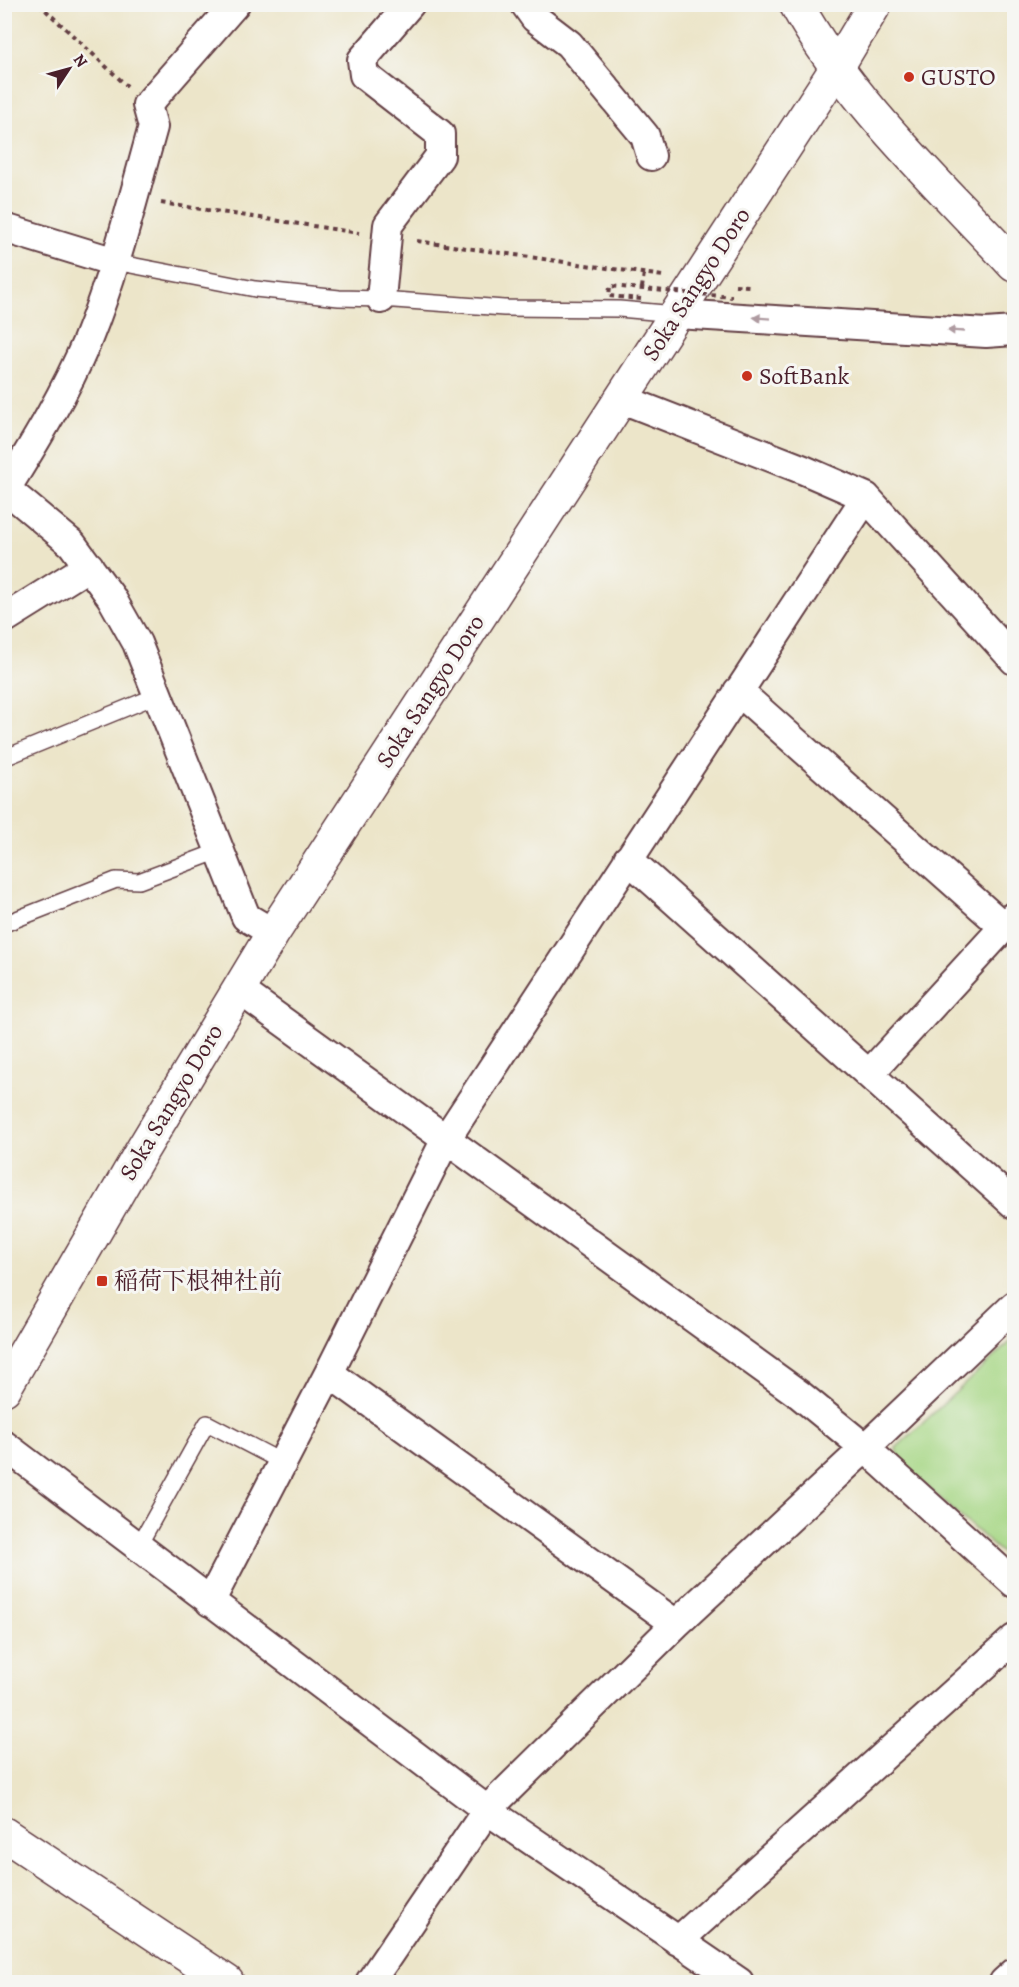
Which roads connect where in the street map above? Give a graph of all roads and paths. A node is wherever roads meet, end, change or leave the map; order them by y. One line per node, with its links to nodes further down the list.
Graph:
1 (39, 4): 8 (path)
2 (235, 4): 8 (street)
3 (410, 4): 14 (street)
4 (525, 4): 9 (street)
5 (795, 4): 7 (main road)
6 (875, 4): 7 (main road, Soka Sangyo Doro)
7 (836, 69): 12 (main road); 16 (main road, Soka Sangyo Doro)
8 (147, 105): 11 (street)
9 (651, 156)
10 (4, 228): 11 (street)
11 (115, 262): 14 (lane); 20 (street)
12 (1014, 266)
13 (732, 297): 15 (path, bridge)
14 (381, 298): 16 (lane)
15 (641, 299)
16 (676, 314): 17 (street, one-way to 16); 18 (main road, Soka Sangyo Doro)
17 (1014, 331)
18 (622, 399): 19 (street); 30 (main road, Soka Sangyo Doro)
19 (866, 497): 22 (street); 23 (street)
20 (89, 566): 21 (street); 24 (street)
21 (4, 620)
22 (1014, 660)
23 (738, 691): 27 (street); 28 (street)
24 (158, 695): 25 (lane); 26 (street)
25 (4, 758)
26 (219, 850): 29 (lane); 30 (street)
27 (628, 859): 32 (street); 33 (street)
28 (1009, 922): 32 (street)
29 (4, 924)
30 (273, 933): 31 (main road, Soka Sangyo Doro)
31 (238, 989): 33 (street); 37 (main road, Soka Sangyo Doro)
32 (869, 1074): 34 (street)
33 (446, 1139): 36 (street); 39 (street)
34 (1014, 1204)
35 (1014, 1306): 39 (street)
36 (329, 1373): 40 (street); 44 (street)
37 (4, 1389)
38 (4, 1445): 41 (street)
39 (865, 1448): 42 (street); 44 (street)
40 (282, 1462): 41 (lane); 43 (street)
41 (138, 1547): 43 (street)
42 (1014, 1583)
43 (210, 1602): 46 (street)
44 (676, 1624): 46 (street)
45 (1014, 1639): 48 (street)
46 (487, 1810): 48 (street); 51 (street)
47 (4, 1834): 50 (main road)
48 (678, 1941): 52 (street)
49 (1014, 1973): 53 (street)
50 (227, 1983)
51 (370, 1983)
52 (739, 1983)
53 (1004, 1983)

